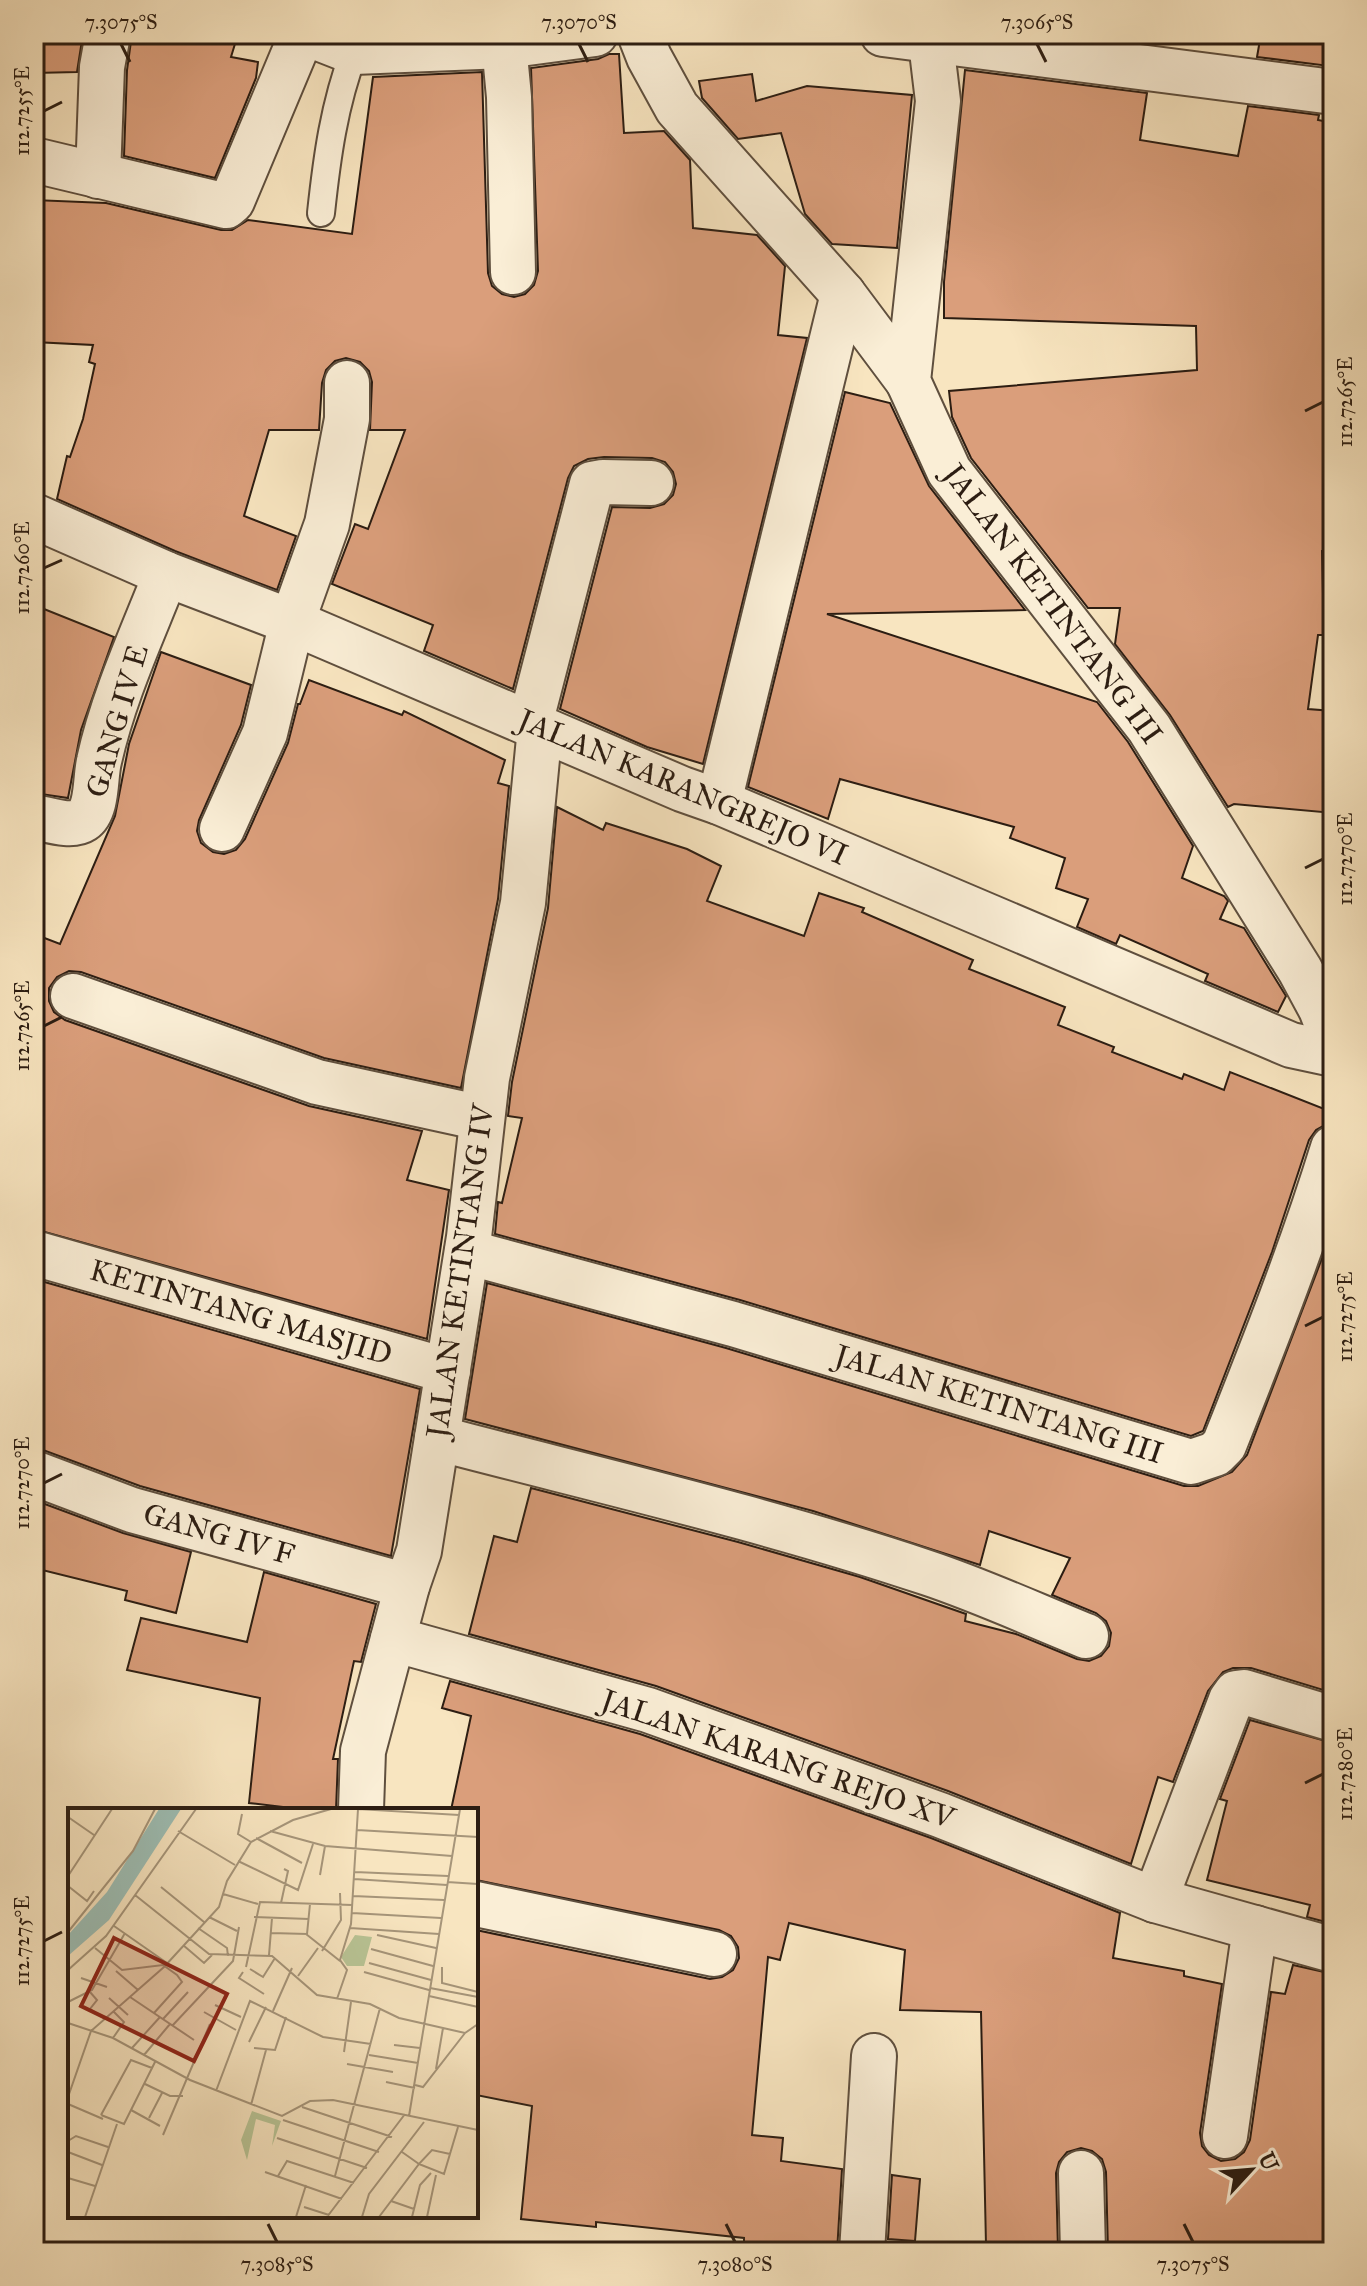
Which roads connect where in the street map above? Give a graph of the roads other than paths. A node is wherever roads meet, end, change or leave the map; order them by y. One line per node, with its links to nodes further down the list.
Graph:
1 (108, 34): 11 (street)
2 (305, 34): 8 (street); 11 (street)
3 (595, 34): 7 (street)
4 (640, 34): 14 (street, JALAN KETINTANG III)
5 (883, 34): 6 (street)
6 (930, 37): 9 (street); 15 (street)
7 (504, 40): 8 (street); 13 (street)
8 (354, 52): 12 (lane)
9 (1333, 92)
10 (34, 160): 11 (street)
11 (98, 176)
12 (321, 213)
13 (513, 272)
14 (843, 294): 15 (street, JALAN KETINTANG III); 22 (street)
15 (908, 381): 26 (street, JALAN KETINTANG III)
16 (347, 383): 20 (street)
17 (651, 483): 21 (street, JALAN KETINTANG IV)
18 (34, 516): 19 (street, JALAN KARANGREJO VI)
19 (166, 574): 20 (street, JALAN KARANGREJO VI); 23 (street, GANG IV E)
20 (292, 622): 21 (street, JALAN KARANGREJO VI); 24 (street)
21 (535, 726): 22 (street, JALAN KARANGREJO VI); 28 (street, JALAN KETINTANG IV)
22 (719, 802): 27 (street, JALAN KARANGREJO VI)
23 (34, 817)
24 (222, 829)
25 (73, 996): 28 (street)
26 (1333, 1040)
27 (1333, 1054)
28 (482, 1118): 30 (street, JALAN KETINTANG IV)
29 (1333, 1148): 30 (street, JALAN KETINTANG III)
30 (467, 1252): 32 (street, JALAN KETINTANG IV)
31 (34, 1253): 32 (street, KETINTANG MASJID)
32 (448, 1371): 33 (street, JALAN KETINTANG IV)
33 (437, 1438): 35 (street, JALAN KETINTANG IV); 36 (street)
34 (34, 1473): 35 (street, GANG IV F)
35 (407, 1586): 37 (street, JALAN KETINTANG IV)
36 (1086, 1636)
37 (393, 1639): 39 (street, JALAN KETINTANG IV); 40 (street, JALAN KARANG REJO XV)
38 (1333, 1719): 40 (street)
39 (361, 1808)
40 (1155, 1900): 42 (street, JALAN KARANG REJO XV)
41 (478, 1904): 44 (street)
42 (1255, 1928): 43 (street, JALAN KARANG REJO XV); 46 (street)
43 (1333, 1950)
44 (714, 1954)
45 (874, 2056): 48 (street)
46 (1225, 2136)
47 (1081, 2173): 49 (street)
48 (862, 2252)
49 (1083, 2252)

